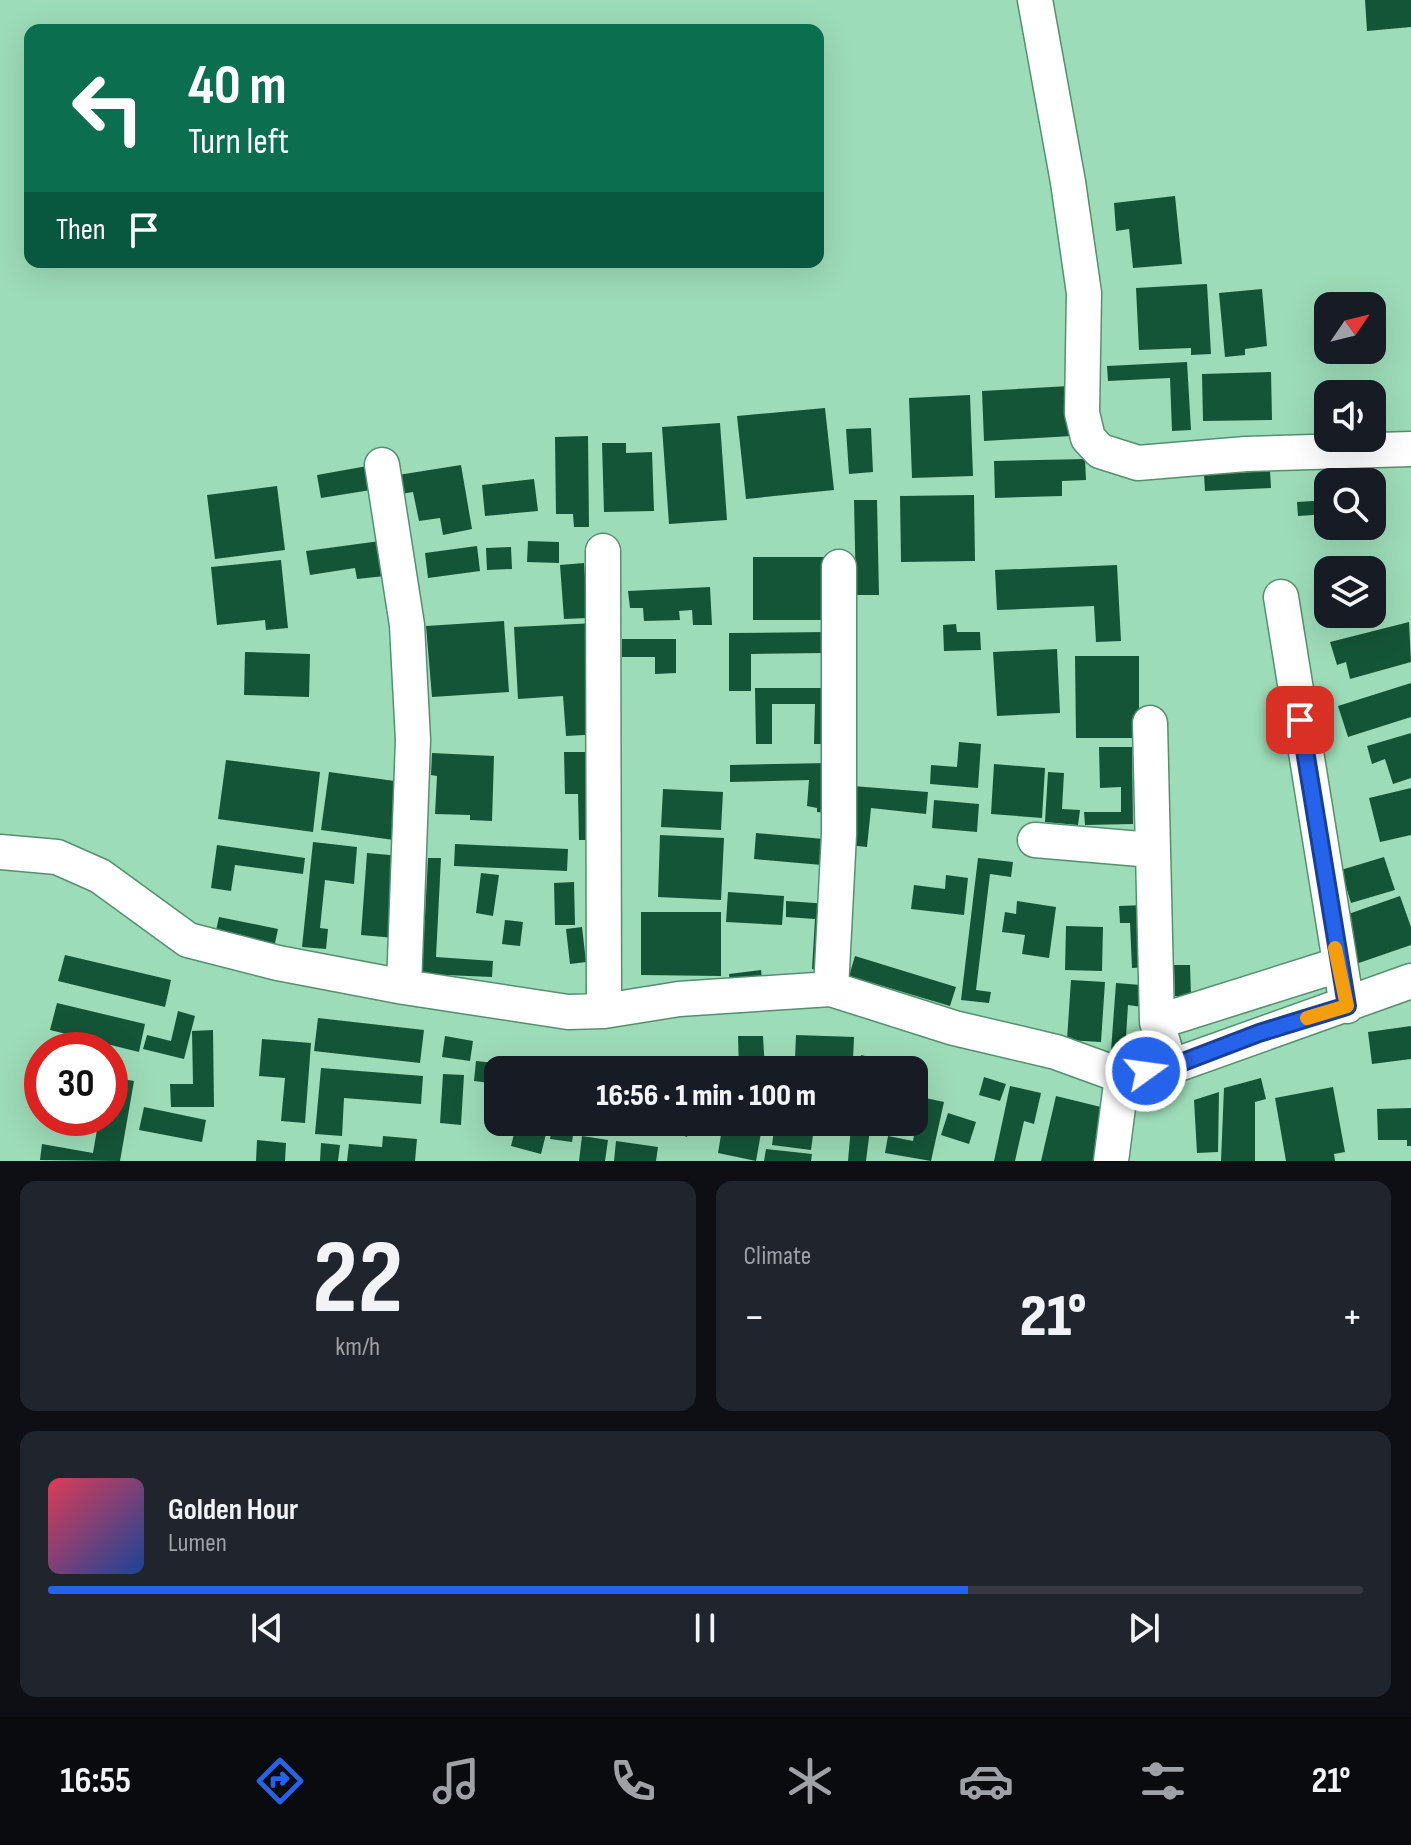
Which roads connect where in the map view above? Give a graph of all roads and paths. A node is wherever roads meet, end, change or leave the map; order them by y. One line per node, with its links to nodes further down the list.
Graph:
1 (1035, 0): 2 (street)
2 (1411, 449)
3 (382, 465): 13 (street)
4 (603, 551): 16 (street)
5 (839, 567): 14 (street)
6 (1281, 597): 11 (street)
7 (1150, 723): 9 (street)
8 (1035, 840): 9 (street)
9 (1152, 850): 17 (street)
10 (0, 852): 13 (street)
11 (1338, 965): 15 (street); 17 (street)
12 (1411, 981): 15 (street)
13 (404, 987): 16 (street)
14 (831, 989): 16 (street); 19 (street)
15 (1347, 1006): 18 (street)
16 (604, 1011)
17 (1157, 1022): 18 (street)
18 (1170, 1067): 19 (street)
19 (1122, 1076): 20 (street)
20 (1111, 1161)

